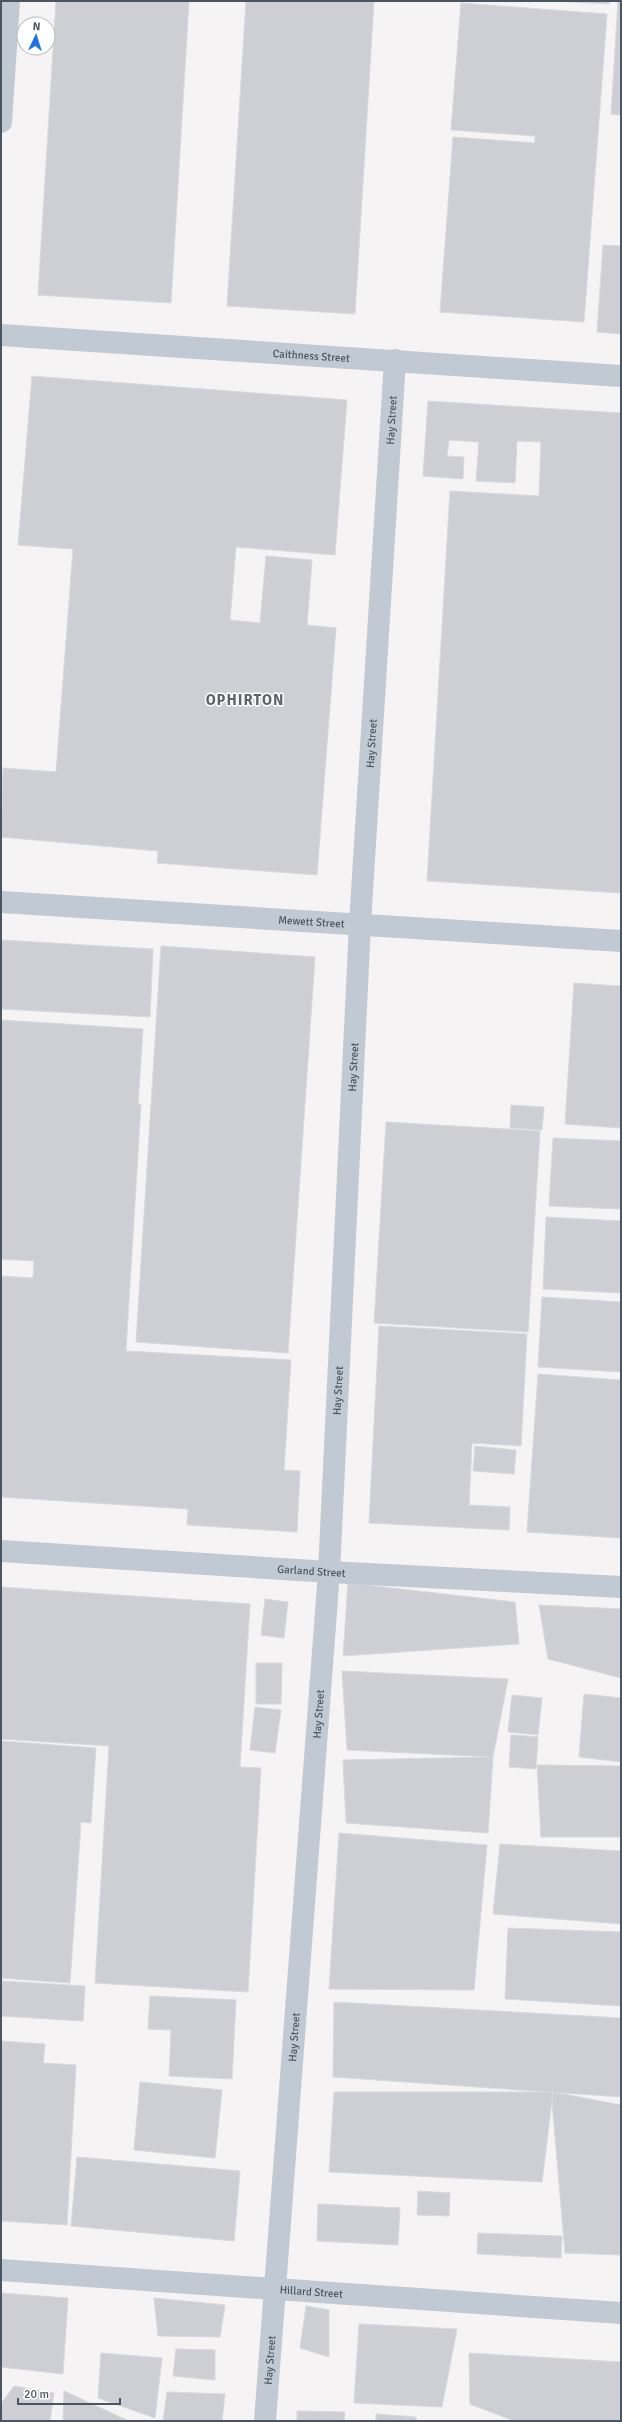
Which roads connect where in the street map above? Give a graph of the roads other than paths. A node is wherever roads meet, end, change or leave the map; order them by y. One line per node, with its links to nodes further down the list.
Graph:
1 (9, 1): 2 (street)
2 (1, 122)
3 (1, 335): 4 (street, Caithness Street)
4 (395, 360): 5 (street, Caithness Street); 7 (street, Hay Street)
5 (621, 376)
6 (1, 902): 7 (street, Mewett Street)
7 (360, 924): 8 (street, Mewett Street); 10 (street, Hay Street)
8 (621, 941)
9 (1, 1551): 10 (street, Garland Street)
10 (329, 1572): 11 (street, Garland Street); 13 (street, Hay Street)
11 (621, 1587)
12 (1, 2270): 13 (street, Hillard Street)
13 (273, 2290): 14 (street, Hillard Street); 15 (street, Hay Street)
14 (621, 2313)
15 (265, 2421)

